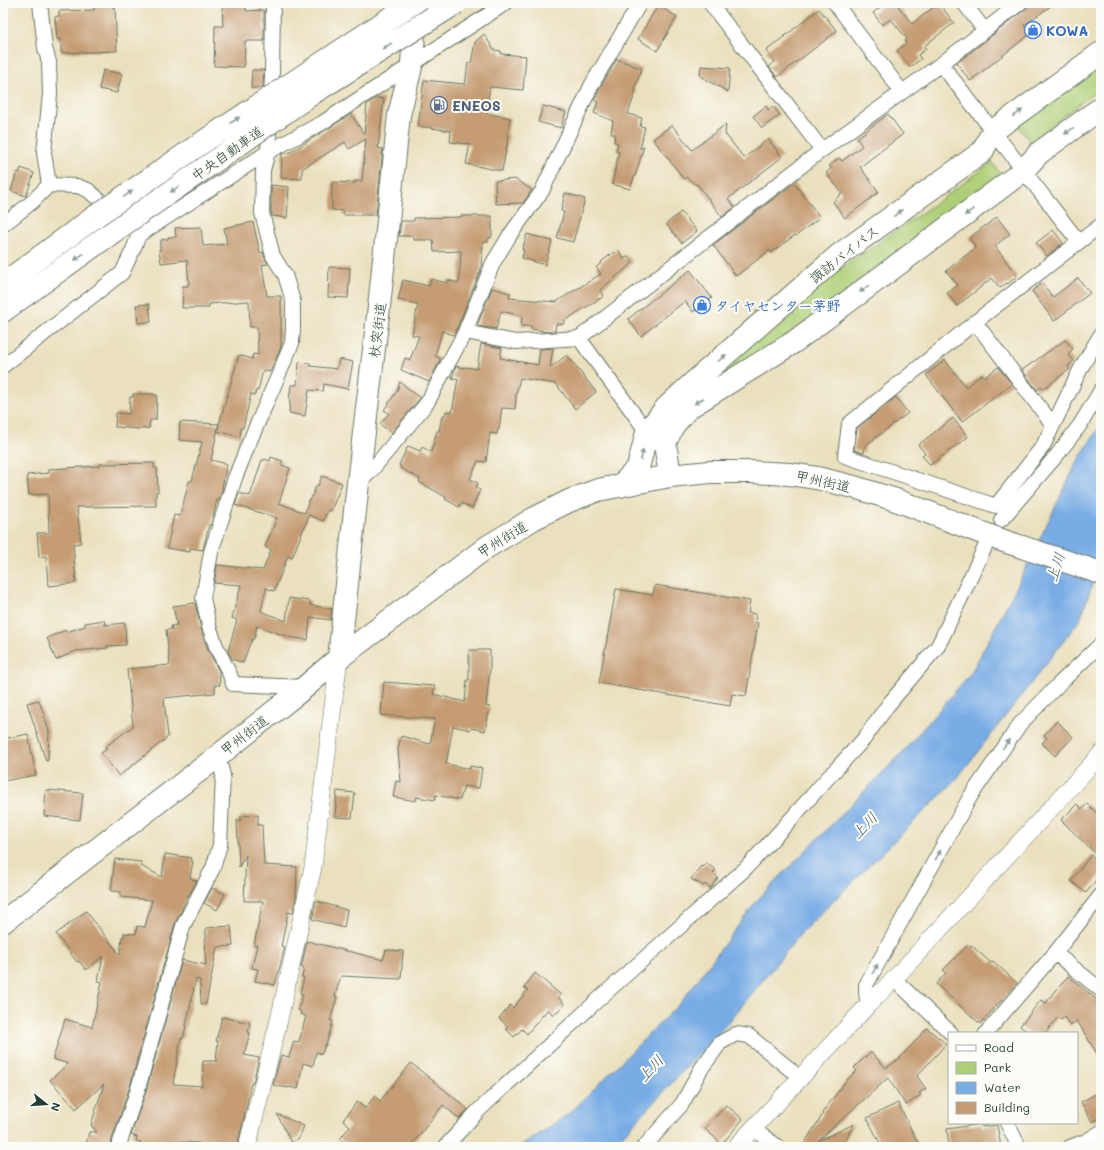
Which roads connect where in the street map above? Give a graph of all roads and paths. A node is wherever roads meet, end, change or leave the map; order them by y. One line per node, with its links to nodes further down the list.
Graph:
1 (40, 3): 21 (street)
2 (273, 3): 19 (street)
3 (415, 3): 13 (main road, 杖突街道); 26 (main road, 中央自動車道, one-way to 3, bridge)
4 (456, 3): 27 (main road, 中央自動車道, one-way to 27, bridge)
5 (506, 3): 13 (street)
6 (640, 3): 29 (street)
7 (710, 3): 18 (street)
8 (835, 3): 15 (street)
9 (964, 3): 11 (street)
10 (1020, 3): 11 (street)
11 (985, 30): 14 (street)
12 (1101, 53): 17 (main road, 諏訪バイパス, one-way to 12)
13 (412, 64): 19 (street); 37 (main road, 杖突街道)
14 (941, 64): 15 (street); 17 (street)
15 (902, 92): 18 (street)
16 (1101, 108): 20 (main road, one-way to 20)
17 (993, 131): 20 (street); 35 (main road, 諏訪バイパス, one-way to 17)
18 (822, 150): 31 (street)
19 (268, 152): 24 (street); 43 (street)
20 (1023, 171): 25 (street); 36 (main road, one-way to 36)
21 (50, 185): 22 (street); 24 (street)
22 (3, 225)
23 (1101, 226): 25 (street)
24 (139, 235): 32 (street)
25 (1078, 242): 28 (street)
26 (3, 284)
27 (3, 311)
28 (975, 322): 34 (street); 34 (street)
29 (465, 332): 31 (street); 37 (street)
30 (1101, 334): 34 (street)
31 (579, 338): 35 (street)
32 (3, 366)
33 (1101, 390): 39 (street)
34 (1053, 425)
35 (647, 432): 38 (main road, 諏訪バイパス, one-way to 35)
36 (670, 476): 38 (main road, 甲州街道); 39 (main road, 甲州街道)
37 (358, 483): 42 (main road, 杖突街道)
38 (620, 486): 42 (main road, 甲州街道)
39 (995, 535): 40 (main road, 甲州街道); 60 (street)
40 (1101, 573)
41 (1101, 644): 51 (street, one-way to 41)
42 (339, 658): 43 (main road, 甲州街道); 59 (street)
43 (305, 687): 44 (main road, 甲州街道)
44 (218, 756): 47 (main road, 甲州街道); 58 (street)
45 (1099, 761): 49 (street)
46 (1101, 895): 48 (street)
47 (3, 922)
48 (1055, 953): 50 (street); 53 (street)
49 (894, 979): 51 (street); 52 (street)
50 (1101, 990)
51 (868, 1005): 56 (street)
52 (950, 1032)
53 (987, 1032)
54 (791, 1070): 61 (street)
55 (1007, 1124): 64 (street)
56 (753, 1128): 62 (street); 63 (street)
57 (1101, 1132): 65 (street)
58 (119, 1147)
59 (247, 1147)
60 (445, 1147)
61 (644, 1147)
62 (736, 1147)
63 (778, 1147)
64 (1019, 1147)
65 (1070, 1147)

